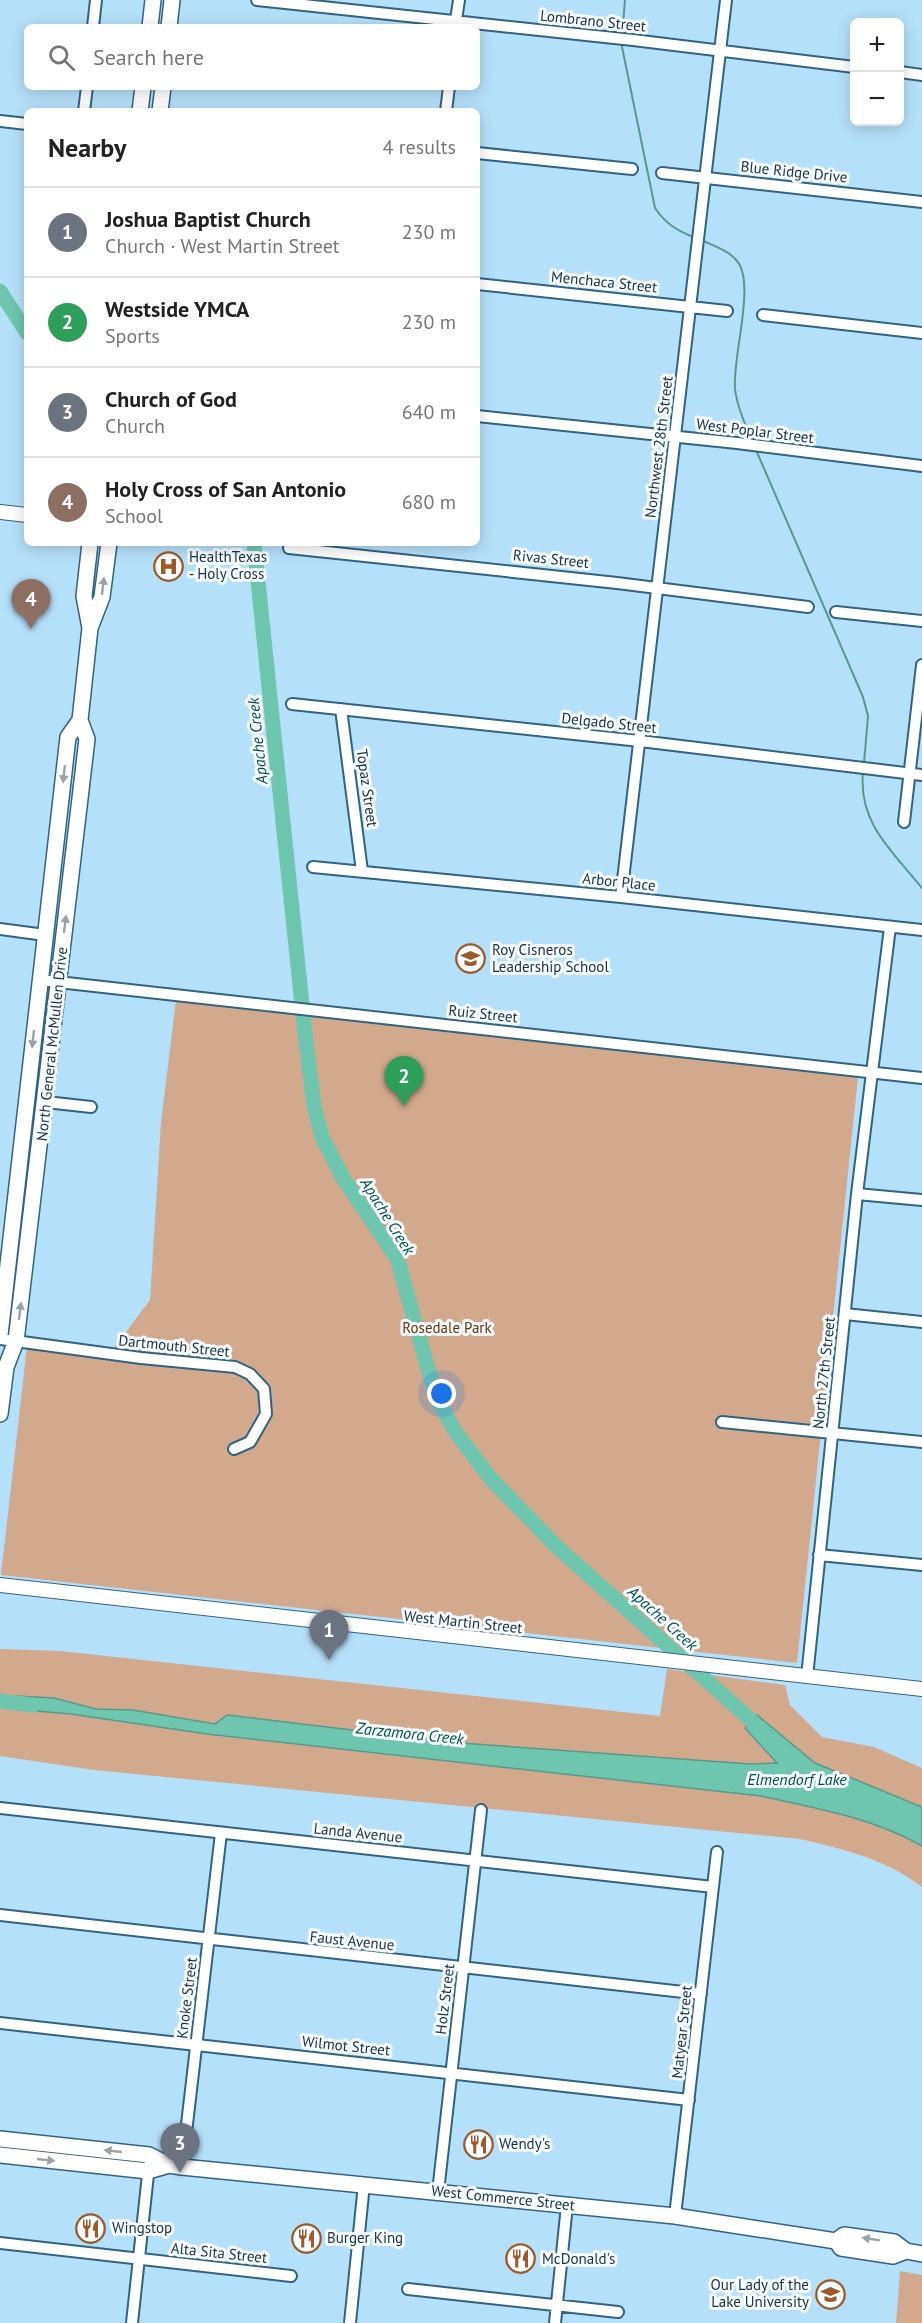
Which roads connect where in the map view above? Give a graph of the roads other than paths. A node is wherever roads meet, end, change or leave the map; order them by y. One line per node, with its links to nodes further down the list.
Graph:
1 (96, 0): 7 (street)
2 (153, 0): 8 (main road)
3 (172, 0): 9 (main road)
4 (257, 0): 10 (street, Lombrano Street)
5 (459, 0): 11 (street)
6 (726, 0): 13 (street, Northwest 28th Street)
7 (93, 24)
8 (150, 24)
9 (169, 24)
10 (448, 24)
11 (456, 24)
12 (480, 27): 13 (street, Lombrano Street)
13 (720, 51): 14 (street, Lombrano Street); 30 (street, Northwest 28th Street)
14 (850, 66)
15 (904, 73): 16 (street)
16 (922, 75)
17 (87, 90): 21 (street)
18 (143, 90): 22 (main road)
19 (163, 90): 23 (main road)
20 (448, 90): 24 (street)
21 (84, 108)
22 (140, 108)
23 (160, 108)
24 (446, 108)
25 (0, 121): 26 (street)
26 (24, 124)
27 (480, 153): 28 (street)
28 (632, 169)
29 (662, 173): 30 (street, Blue Ridge Drive)
30 (706, 177): 31 (street, Blue Ridge Drive); 33 (street, Northwest 28th Street)
31 (922, 202)
32 (480, 284): 33 (street, Menchaca Street)
33 (691, 307): 34 (street, Menchaca Street); 38 (street, Northwest 28th Street)
34 (727, 311)
35 (763, 315): 36 (street)
36 (922, 333)
37 (480, 416): 38 (street, West Poplar Street)
38 (675, 437): 39 (street, West Poplar Street); 45 (street, Northwest 28th Street)
39 (922, 466)
40 (0, 512): 41 (street)
41 (24, 515)
42 (90, 546): 49 (main road, North General McMullen Drive)
43 (109, 546): 49 (main road, North General McMullen Drive, one-way to 43)
44 (290, 548): 45 (street, Rivas Street)
45 (659, 588): 46 (street, Rivas Street); 54 (street, Northwest 28th Street)
46 (808, 608)
47 (836, 612): 48 (street)
48 (922, 621)
49 (90, 628): 53 (main road, North General McMullen Drive)
50 (922, 665): 55 (street)
51 (292, 704): 52 (street, Delgado Street)
52 (341, 709): 54 (street, Delgado Street); 59 (street, Topaz Street)
53 (80, 720): 64 (main road, North General McMullen Drive, one-way to 64); 66 (main road, North General McMullen Drive, one-way to 53)
54 (640, 741): 55 (street, Delgado Street); 60 (street, Northwest 28th Street)
55 (909, 774): 56 (street, Delgado Street); 57 (street)
56 (922, 775)
57 (904, 822)
58 (313, 867): 59 (street, Arbor Place)
59 (362, 871): 60 (street, Arbor Place)
60 (621, 897): 61 (street, Arbor Place)
61 (890, 927): 63 (street, Arbor Place); 67 (street, North 27th Street)
62 (0, 929): 64 (street)
63 (922, 930)
64 (45, 935): 65 (main road, North General McMullen Drive)
65 (40, 980): 66 (street, Ruiz Street); 69 (main road, North General McMullen Drive, one-way to 69)
66 (58, 982): 67 (street, Ruiz Street); 70 (main road, North General McMullen Drive)
67 (872, 1073): 68 (street, Ruiz Street); 72 (street, North 27th Street)
68 (922, 1078)
69 (27, 1093): 74 (main road); 77 (main road, North General McMullen Drive)
70 (46, 1102): 71 (street); 74 (main road, North General McMullen Drive)
71 (91, 1107)
72 (856, 1194): 73 (street); 75 (street, North 27th Street)
73 (922, 1200)
74 (29, 1247): 78 (main road, North General McMullen Drive, one-way to 74)
75 (845, 1314): 76 (street); 82 (street, North 27th Street)
76 (922, 1322)
77 (0, 1338): 78 (street, Dartmouth Street); 79 (main road, North General McMullen Drive)
78 (16, 1341): 79 (main road, North General McMullen Drive); 84 (street, Dartmouth Street)
79 (6, 1367): 80 (main road, North General McMullen Drive)
80 (0, 1414)
81 (722, 1422): 82 (street)
82 (833, 1433): 83 (street); 85 (street, North 27th Street)
83 (922, 1442)
84 (234, 1449)
85 (819, 1555): 86 (street); 88 (street, North 27th Street)
86 (922, 1565)
87 (0, 1586): 88 (street, West Martin Street)
88 (807, 1677): 89 (street, West Martin Street)
89 (922, 1689)
90 (0, 1808): 92 (street, Landa Avenue)
91 (481, 1810): 94 (street, Holz Street)
92 (221, 1833): 94 (street, Landa Avenue); 97 (street, Knoke Street)
93 (717, 1852): 95 (street, Matyear Street)
94 (477, 1861): 95 (street, Landa Avenue); 98 (street, Holz Street)
95 (713, 1887): 99 (street, Matyear Street)
96 (0, 1915): 97 (street, Faust Avenue)
97 (209, 1940): 98 (street, Faust Avenue); 101 (street, Knoke Street)
98 (464, 1968): 99 (street, Faust Avenue); 102 (street, Holz Street)
99 (701, 1994): 103 (street, Matyear Street)
100 (0, 2024): 101 (street, Wilmot Street)
101 (196, 2045): 102 (street, Wilmot Street); 107 (street, Knoke Street)
102 (451, 2073): 103 (street, Wilmot Street); 110 (street, Holz Street)
103 (689, 2100): 112 (street, Matyear Street)
104 (0, 2139): 106 (main road, West Commerce Street, one-way to 104)
105 (0, 2155): 108 (main road, West Commerce Street, one-way to 108)
106 (149, 2155): 107 (main road, West Commerce Street); 108 (street)
107 (175, 2166): 108 (main road, West Commerce Street); 109 (main road, West Commerce Street)
108 (148, 2171): 115 (street)
109 (364, 2184): 110 (main road, West Commerce Street); 121 (street)
110 (438, 2192): 111 (main road, West Commerce Street)
111 (567, 2205): 112 (main road, West Commerce Street); 118 (street)
112 (675, 2216): 114 (main road, West Commerce Street)
113 (0, 2243): 115 (street, Alta Sita Street)
114 (922, 2254)
115 (139, 2259): 116 (street, Alta Sita Street); 120 (street)
116 (291, 2276)
117 (408, 2289): 118 (street)
118 (557, 2305): 119 (street); 122 (street)
119 (618, 2312)
120 (132, 2323)
121 (350, 2323)
122 (555, 2323)

